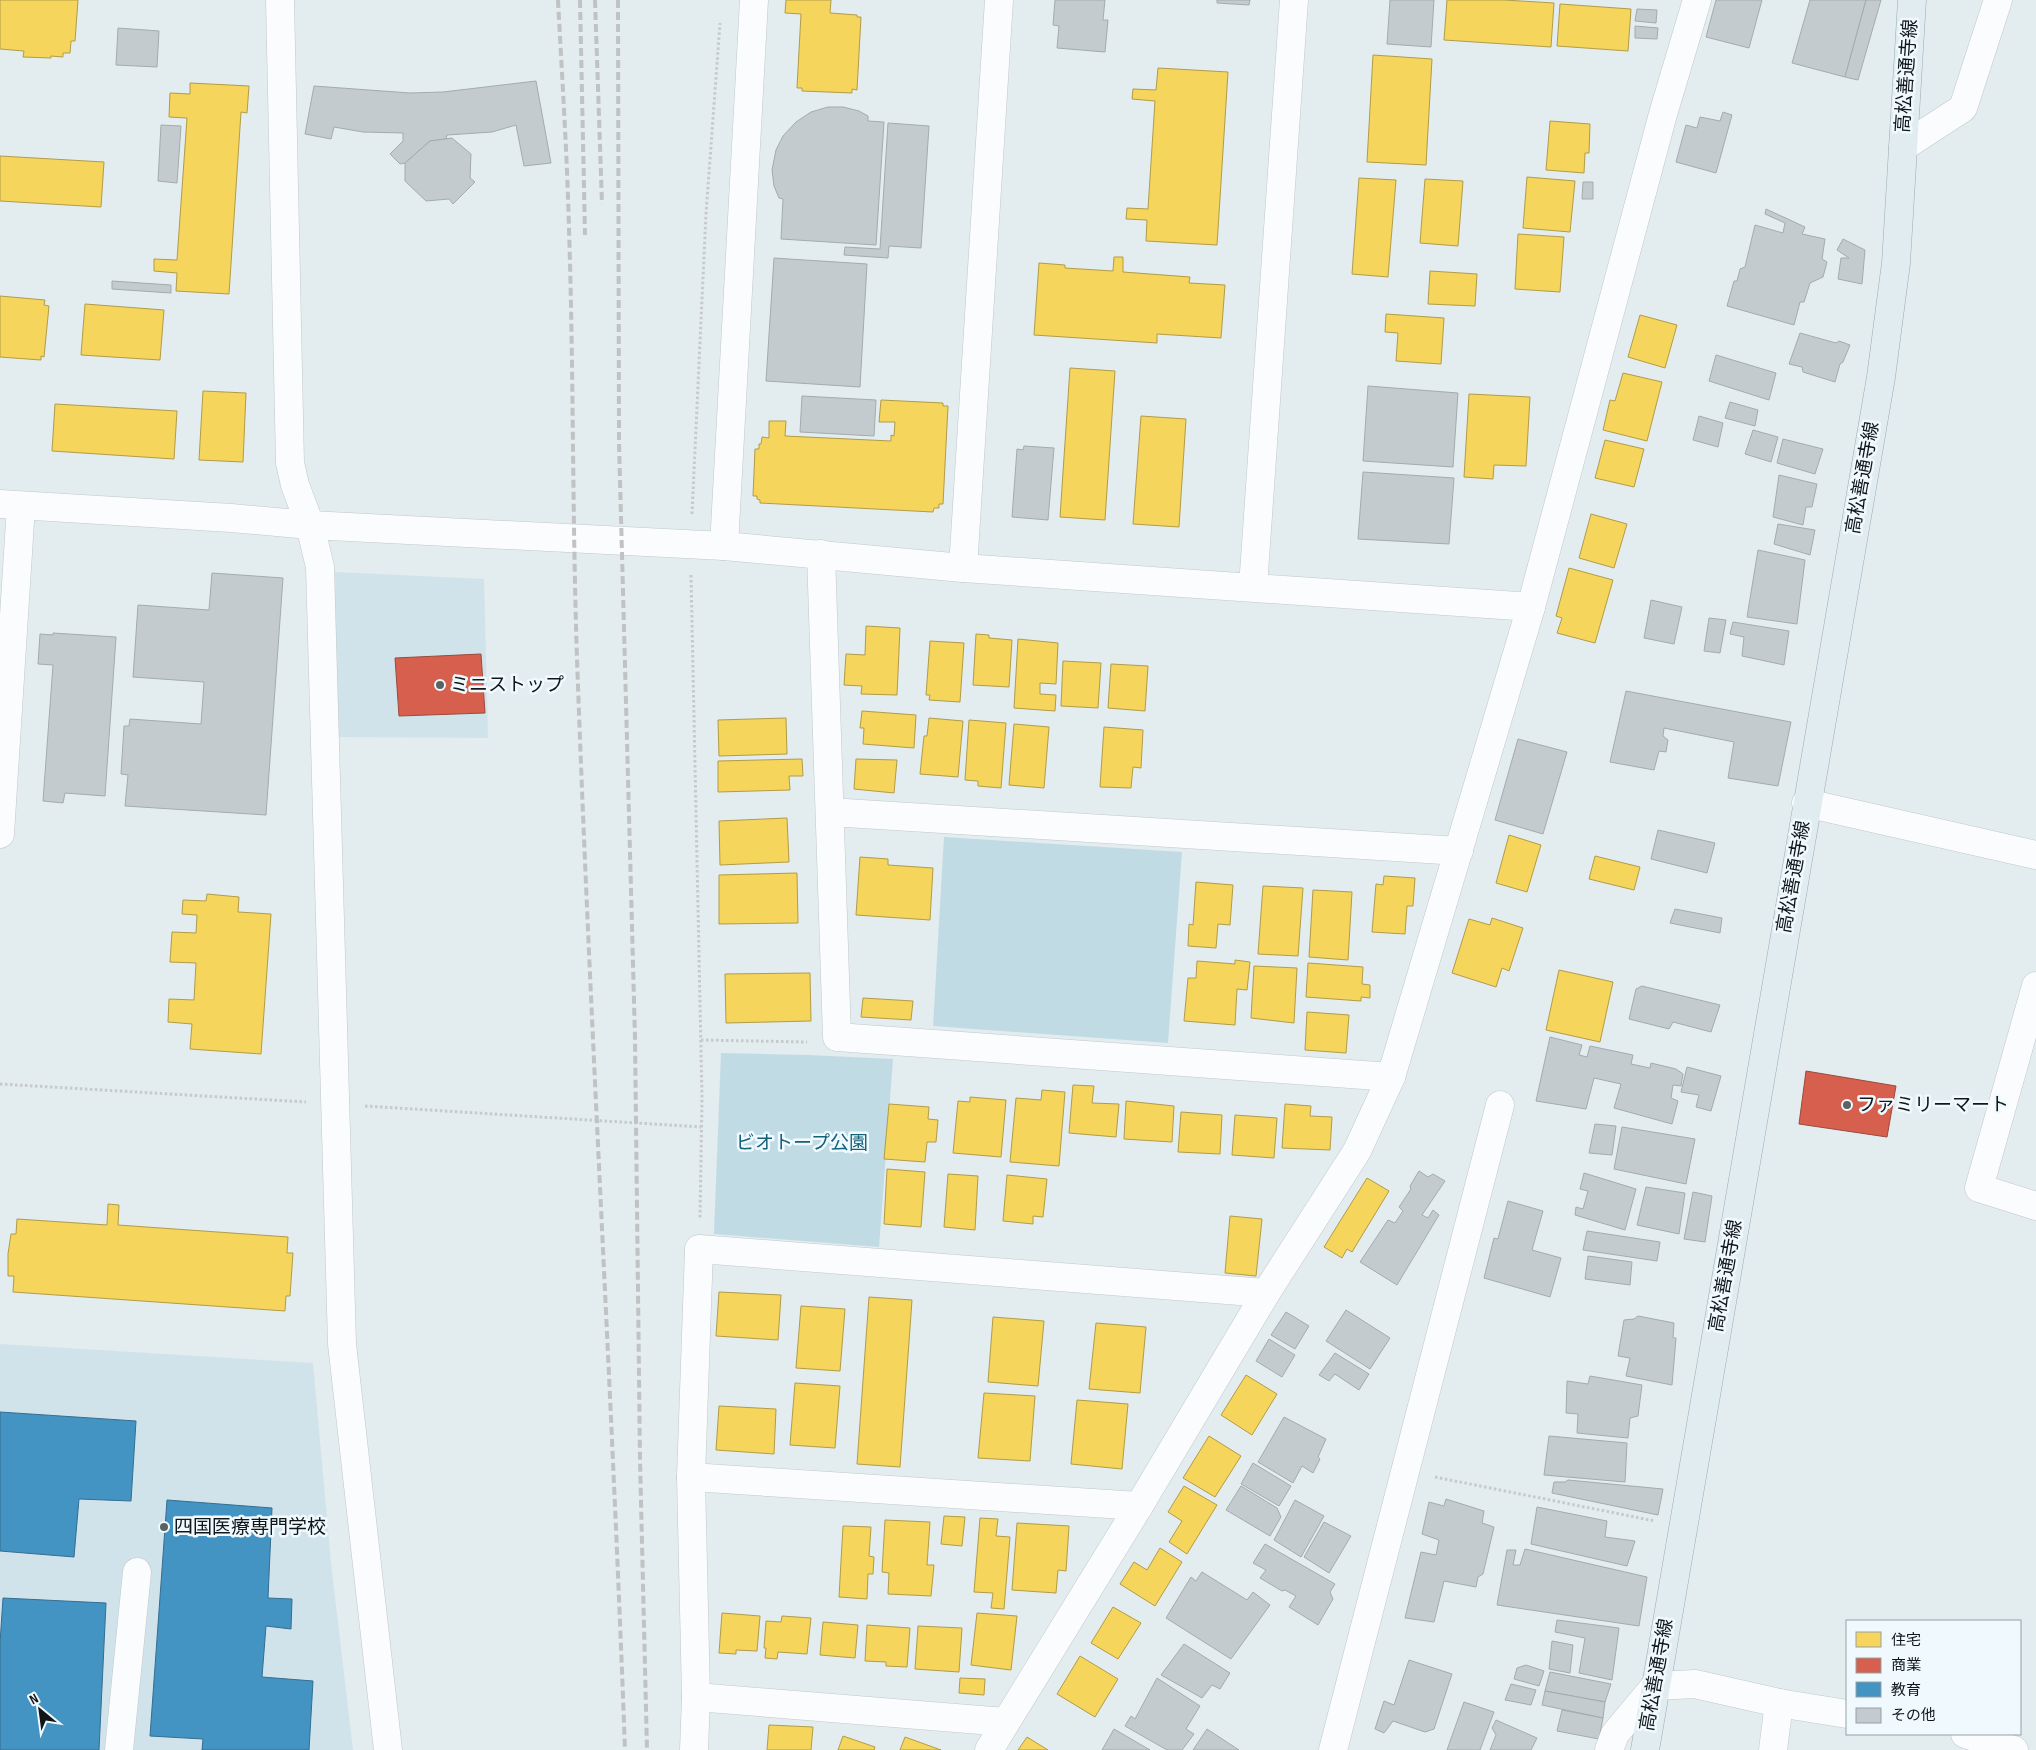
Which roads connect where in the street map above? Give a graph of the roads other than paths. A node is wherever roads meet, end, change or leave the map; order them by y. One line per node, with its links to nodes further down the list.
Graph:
1 (280, 0): 10 (street)
2 (754, 0): 11 (street)
3 (1000, 0): 13 (street)
4 (1294, 0): 14 (street)
5 (1697, 0): 15 (street)
6 (1912, 0): 8 (main road, 高松善通寺線)
7 (1998, 0): 8 (street)
8 (1903, 146): 16 (main road, 高松善通寺線)
9 (10, 505): 10 (street); 18 (street)
10 (310, 525): 11 (street); 37 (street)
11 (724, 546): 12 (street)
12 (821, 554): 13 (street); 17 (street)
13 (963, 568): 14 (street)
14 (1253, 587): 15 (street)
15 (1531, 607): 19 (street)
16 (1806, 803): 20 (street); 30 (main road, 高松善通寺線)
17 (830, 812): 19 (street); 23 (street)
18 (0, 834)
19 (1458, 851): 23 (street)
20 (2036, 855)
21 (2036, 986): 22 (street)
22 (2031, 1021): 25 (street)
23 (1391, 1077): 26 (street)
24 (1500, 1105): 40 (street)
25 (2036, 1206)
26 (1266, 1293): 27 (street); 28 (street)
27 (691, 1477): 28 (street); 31 (street)
28 (1139, 1506): 34 (street)
29 (137, 1572): 36 (street)
30 (1655, 1686): 32 (street); 41 (street); 42 (main road, 高松善通寺線)
31 (696, 1696): 34 (street); 38 (street)
32 (1779, 1703): 33 (street); 43 (street)
33 (1846, 1714)
34 (1006, 1722): 39 (street)
35 (1968, 1735): 44 (street)
36 (119, 1750)
37 (388, 1750)
38 (694, 1750)
39 (990, 1750)
40 (1333, 1750)
41 (1609, 1750)
42 (1645, 1750)
43 (1773, 1750)
44 (2014, 1750)

